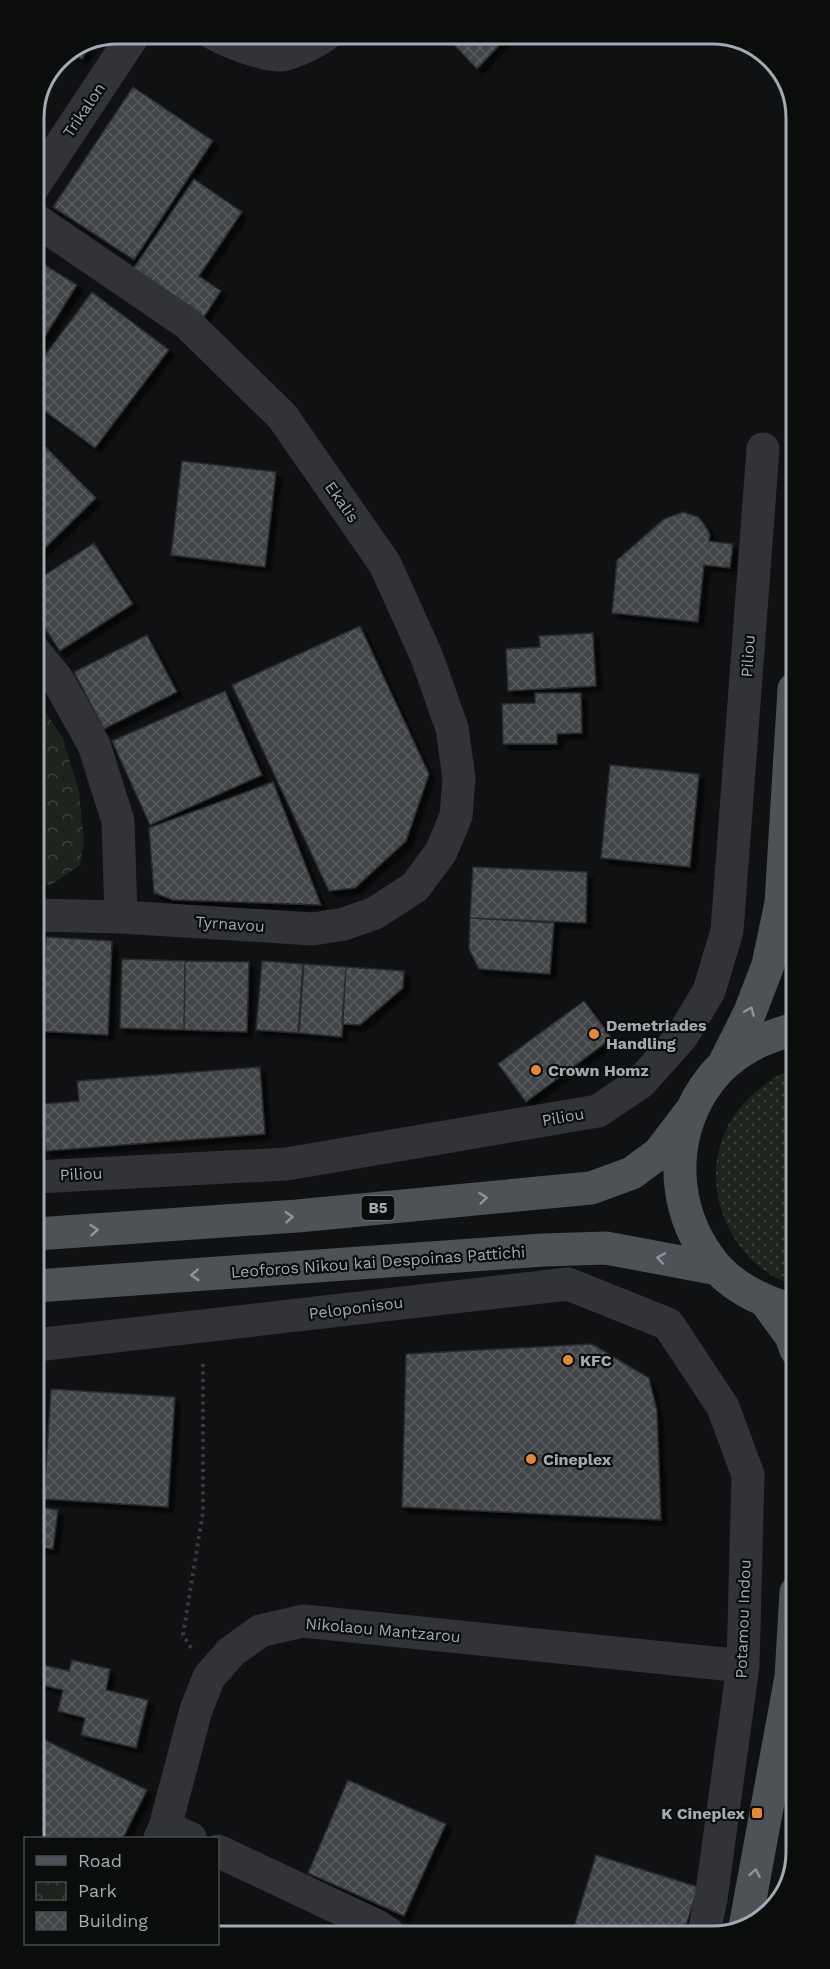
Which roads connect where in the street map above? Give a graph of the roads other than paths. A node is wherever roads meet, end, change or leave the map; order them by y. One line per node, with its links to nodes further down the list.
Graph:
1 (128, 43): 4 (street, Trikalon)
2 (236, 43): 3 (street)
3 (313, 43)
4 (44, 170)
5 (44, 225): 9 (street, Ekalis)
6 (763, 449): 15 (street, Piliou)
7 (44, 663): 11 (street)
8 (786, 821): 13 (main road, one-way to 8)
9 (415, 887): 11 (street, Tyrnavou)
10 (44, 915): 11 (street, Tyrnavou)
11 (121, 917)
12 (786, 1032): 13 (main road, B5)
13 (724, 1064): 14 (main road, B5)
14 (691, 1111): 16 (main road, B5, one-way to 14); 17 (main road, B5)
15 (43, 1177)
16 (43, 1233)
17 (718, 1269): 18 (main road, Leoforos Nikou kai Despoinas Pattichi / B5, one-way to 18); 19 (main road, B5)
18 (43, 1285)
19 (781, 1307): 20 (main road)
20 (786, 1322)
21 (668, 1324): 22 (street, Peloponisou); 23 (street, Potamou Indou)
22 (43, 1344)
23 (743, 1666): 25 (street, Nikolaou Mantzarou); 29 (street, Potamou Indou)
24 (786, 1699): 27 (main road, one-way to 24)
25 (171, 1835)
26 (219, 1851): 28 (street)
27 (747, 1917)
28 (376, 1925)
29 (705, 1926)

